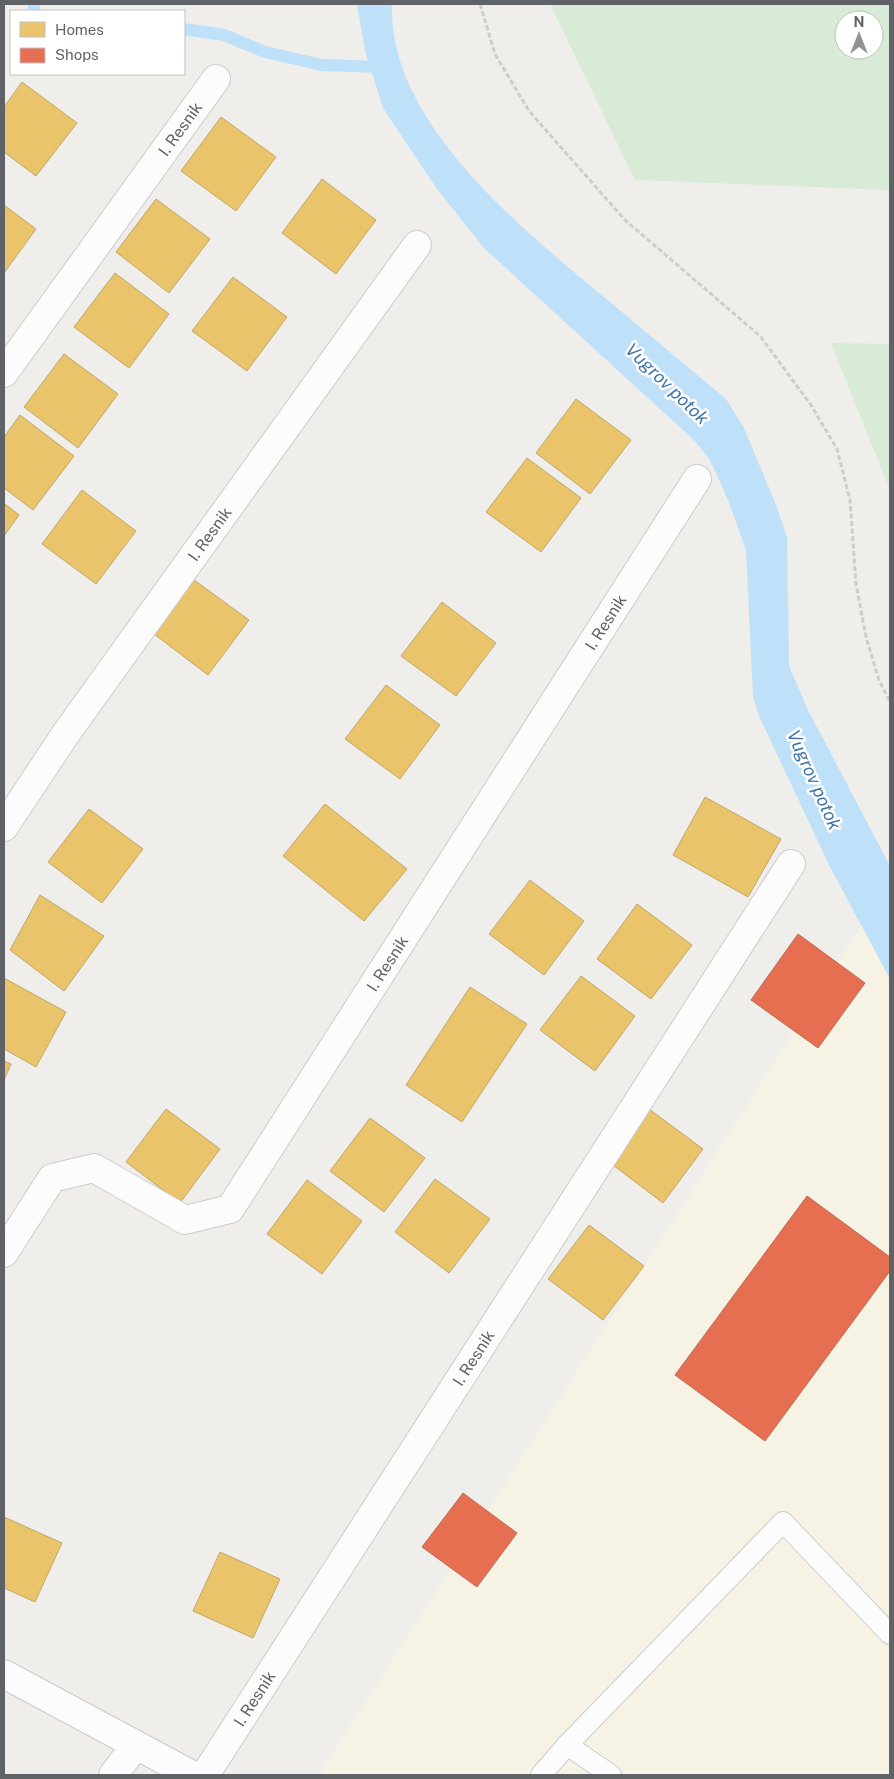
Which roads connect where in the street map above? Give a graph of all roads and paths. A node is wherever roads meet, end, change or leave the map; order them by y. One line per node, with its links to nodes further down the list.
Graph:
1 (480, 4): 6 (path)
2 (216, 79): 4 (street, I. Resnik)
3 (417, 244): 7 (street, I. Resnik)
4 (4, 373)
5 (697, 479): 9 (street, I. Resnik)
6 (890, 702)
7 (4, 826)
8 (791, 864): 16 (street, I. Resnik)
9 (4, 1253)
10 (890, 1634): 13 (lane)
11 (4, 1674): 12 (street)
12 (136, 1745): 14 (street); 15 (street)
13 (567, 1745): 17 (lane); 18 (lane)
14 (113, 1775)
15 (192, 1775)
16 (205, 1775)
17 (541, 1775)
18 (611, 1775)

